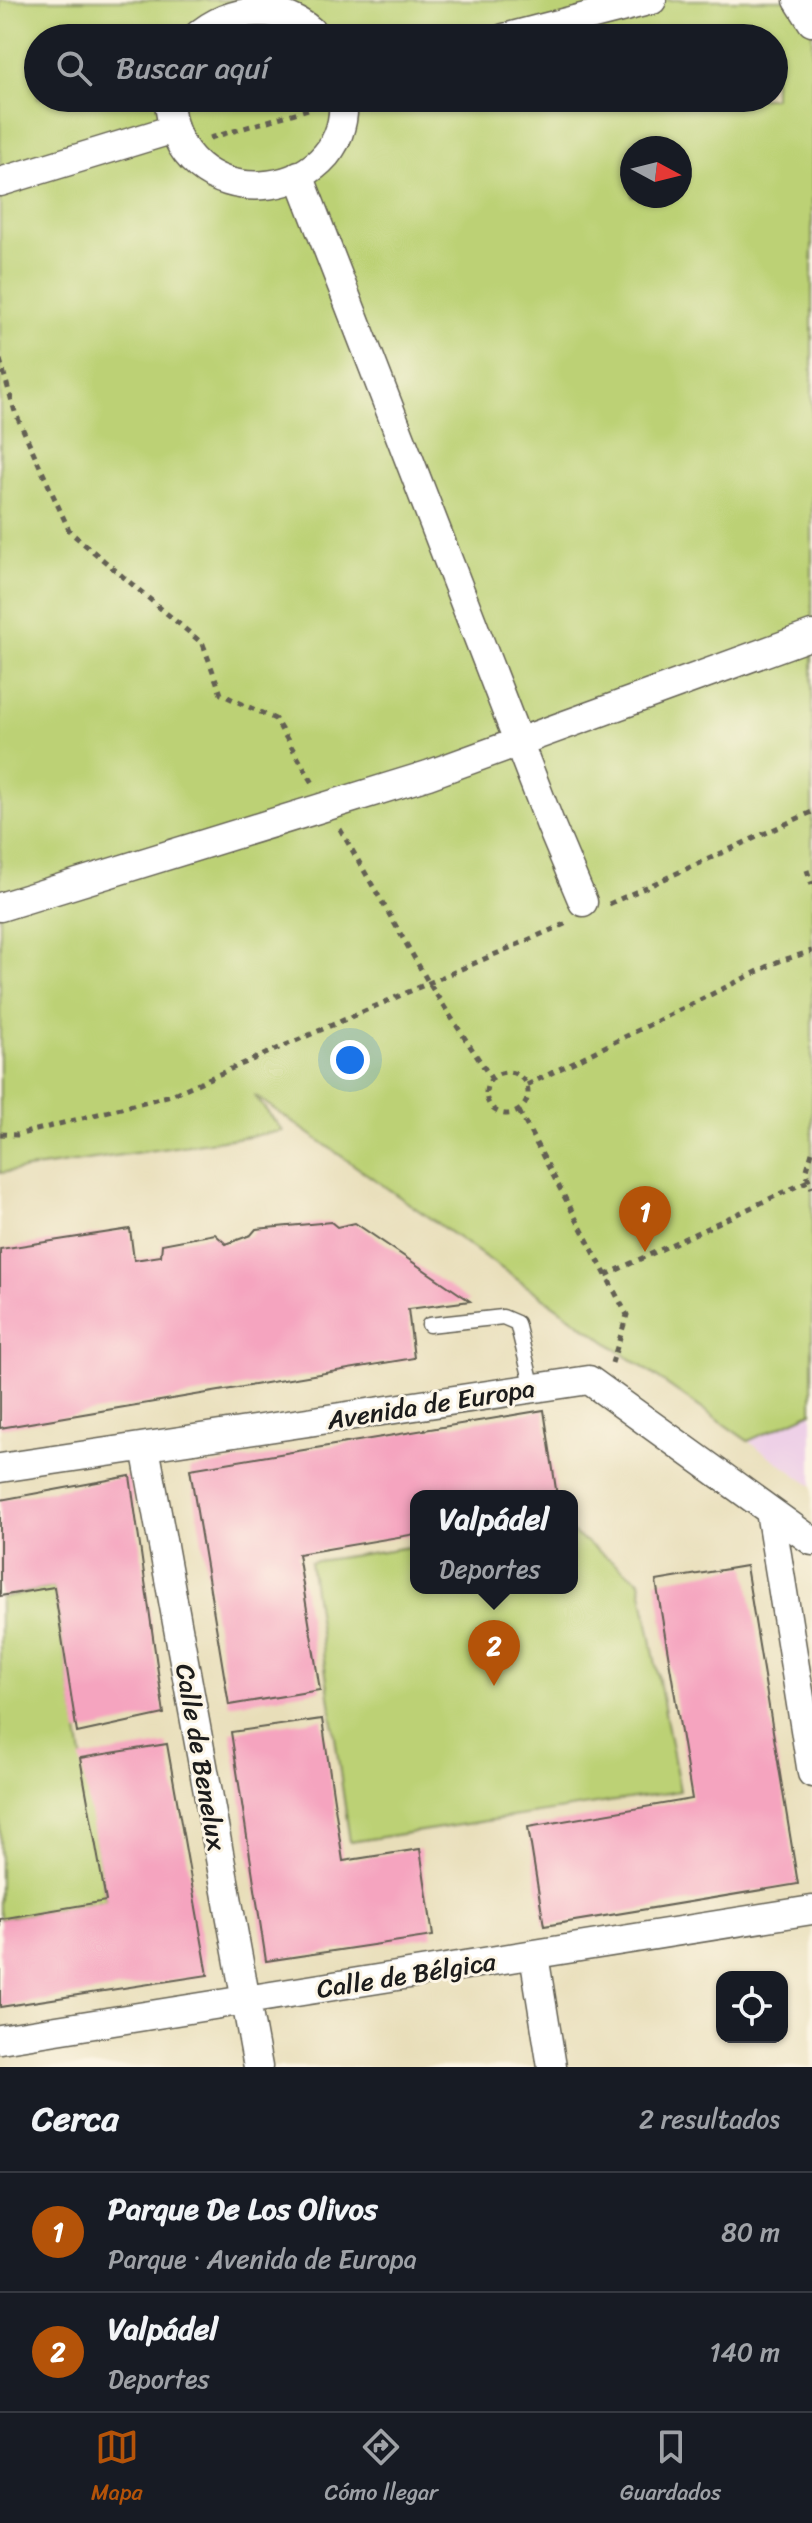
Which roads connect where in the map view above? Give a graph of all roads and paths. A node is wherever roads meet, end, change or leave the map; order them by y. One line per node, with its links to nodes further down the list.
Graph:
1 (652, 0): 7 (street)
2 (798, 0): 4 (street)
3 (236, 7): 5 (street); 6 (street)
4 (812, 22)
5 (211, 24)
6 (298, 24)
7 (559, 24)
8 (171, 112): 10 (street)
9 (341, 112): 11 (street)
10 (174, 129): 11 (street); 12 (street)
11 (299, 175): 15 (street)
12 (0, 182)
13 (0, 360): 16 (path)
14 (812, 635): 15 (street)
15 (519, 743): 21 (street); 22 (street)
16 (314, 785)
17 (812, 812): 22 (path)
18 (337, 825): 24 (path)
19 (807, 870): 20 (path)
20 (812, 885)
21 (0, 907)
22 (585, 910): 24 (path)
23 (812, 951): 26 (path)
24 (430, 985): 25 (path); 28 (path)
25 (491, 1078): 26 (path); 27 (path)
26 (527, 1085): 27 (path)
27 (519, 1111): 32 (path)
28 (0, 1134)
29 (812, 1152): 30 (path)
30 (808, 1181): 31 (path); 32 (path)
31 (812, 1188)
32 (606, 1275): 35 (path)
33 (429, 1325): 34 (lane)
34 (533, 1388): 35 (street, Avenida de Europa); 36 (street, Avenida de Europa)
35 (603, 1391): 38 (street, Avenida de Europa)
36 (145, 1447): 37 (street, Avenida de Europa); 43 (street, Calle de Benelux)
37 (0, 1468)
38 (770, 1511): 39 (street, Avenida de Europa); 40 (street)
39 (812, 1541)
40 (812, 1773)
41 (812, 1910): 42 (street, Calle de Bélgica)
42 (534, 1955): 43 (street, Calle de Bélgica); 46 (street)
43 (245, 2000): 44 (street, Calle de Bélgica); 45 (street, Calle de Benelux)
44 (0, 2039)
45 (258, 2067)
46 (552, 2067)

